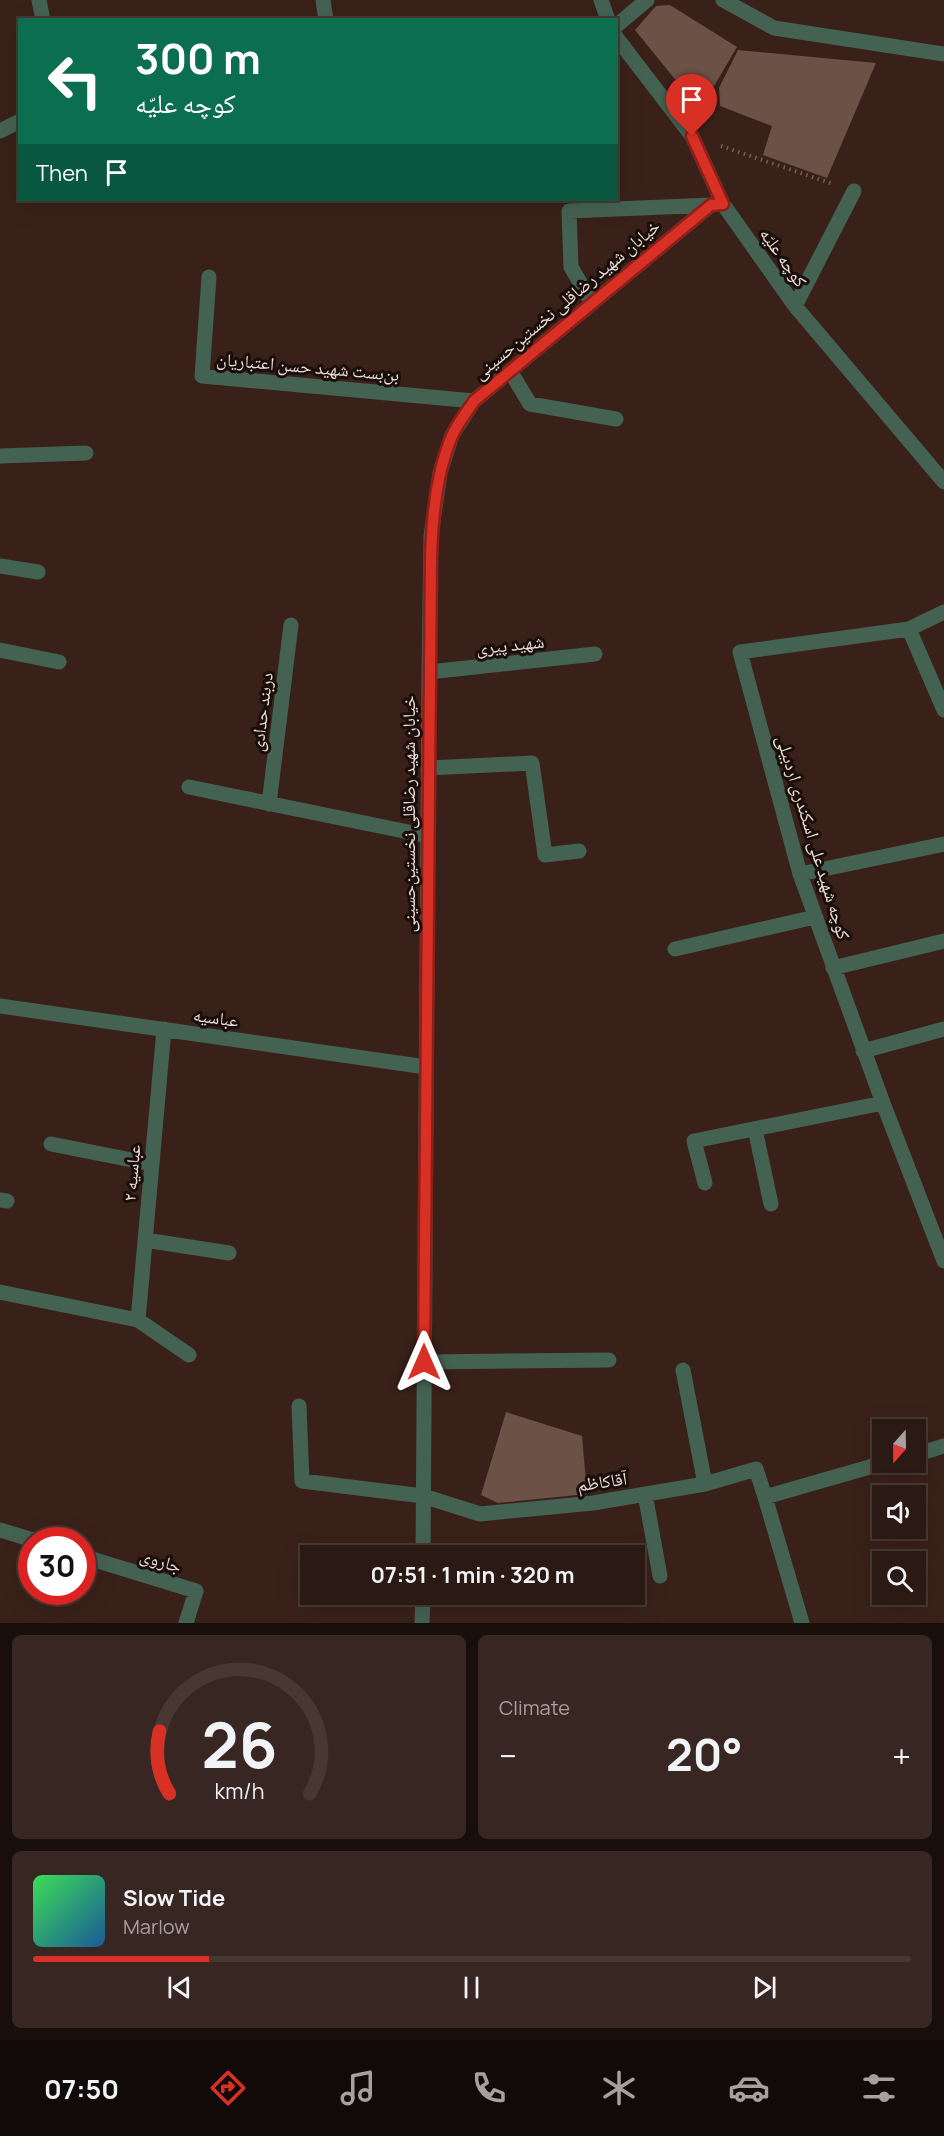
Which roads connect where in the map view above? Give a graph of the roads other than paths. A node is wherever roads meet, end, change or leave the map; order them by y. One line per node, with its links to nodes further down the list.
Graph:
1 (39, 0): 6 (street)
2 (323, 0): 7 (street)
3 (601, 0): 8 (street)
4 (647, 0): 9 (street)
5 (723, 0): 11 (street)
6 (44, 18)
7 (326, 18)
8 (607, 18)
9 (618, 24)
10 (618, 40): 15 (street, کوچه علیّه)
11 (944, 54)
12 (18, 122): 13 (street)
13 (0, 131)
14 (854, 191): 18 (street)
15 (717, 204): 17 (street, خیابان شهید رضاقلی نخستین‌حسینی); 17 (street); 18 (street, کوچه علیّه)
16 (209, 277): 20 (street, بن‌بست شهید حسن اعتباریان)
17 (592, 303): 19 (street, خیابان شهید رضاقلی نخستین‌حسینی)
18 (795, 306): 24 (street, کوچه علیّه)
19 (510, 371): 20 (street, خیابان شهید رضاقلی نخستین‌حسینی); 21 (street)
20 (474, 401): 33 (street, خیابان شهید رضاقلی نخستین‌حسینی)
21 (616, 419)
22 (86, 453): 23 (street)
23 (0, 456)
24 (944, 482)
25 (0, 566): 26 (street)
26 (38, 572)
27 (944, 612): 29 (street, کوچه شهید علی اسکندری اردبیلی)
28 (291, 625): 37 (street, دربند حدادی)
29 (909, 629): 34 (street); 41 (street, کوچه شهید علی اسکندری اردبیلی)
30 (0, 650): 32 (street)
31 (595, 654): 33 (street, شهید پیری)
32 (59, 662)
33 (429, 672): 35 (street, خیابان شهید رضاقلی نخستین‌حسینی)
34 (944, 710)
35 (428, 768): 38 (street, خیابان شهید رضاقلی نخستین‌حسینی); 40 (street)
36 (189, 787): 37 (street)
37 (269, 804): 38 (street)
38 (428, 836): 50 (street, خیابان شهید رضاقلی نخستین‌حسینی)
39 (944, 844): 41 (street)
40 (579, 852)
41 (800, 874): 42 (street, کوچه شهید علی اسکندری اردبیلی)
42 (815, 917): 44 (street); 45 (street, کوچه شهید علی اسکندری اردبیلی)
43 (944, 941): 45 (street)
44 (675, 949)
45 (833, 968): 49 (street, کوچه شهید علی اسکندری اردبیلی)
46 (0, 1006): 47 (street, عباسیه)
47 (164, 1029): 50 (street, عباسیه); 54 (street, عباسیه ۲)
48 (944, 1029): 49 (street)
49 (863, 1051): 51 (street, کوچه شهید علی اسکندری اردبیلی)
50 (426, 1067): 64 (street, خیابان شهید رضاقلی نخستین‌حسینی)
51 (883, 1103): 52 (street); 59 (street, کوچه شهید علی اسکندری اردبیلی)
52 (755, 1129): 55 (street); 56 (street)
53 (51, 1144): 54 (street)
54 (152, 1164): 57 (street, عباسیه ۲)
55 (705, 1183)
56 (771, 1204)
57 (145, 1240): 58 (street); 61 (street, عباسیه ۲)
58 (229, 1253)
59 (944, 1261)
60 (0, 1292): 61 (street)
61 (138, 1320): 62 (street)
62 (189, 1355)
63 (609, 1360): 64 (street)
64 (424, 1362): 72 (street, خیابان شهید رضاقلی نخستین‌حسینی)
65 (683, 1370): 70 (street)
66 (299, 1406): 72 (street, آقاکاظم)
67 (944, 1446): 68 (street)
68 (926, 1452)
69 (872, 1466): 73 (street)
70 (705, 1484): 71 (street, آقاکاظم); 73 (street, آقاکاظم)
71 (645, 1494): 72 (street, آقاکاظم); 78 (street)
72 (423, 1497): 76 (street, خیابان شهید رضاقلی نخستین‌حسینی)
73 (765, 1497): 82 (street)
74 (0, 1530): 75 (street)
75 (18, 1535)
76 (423, 1545)
77 (96, 1560): 80 (street, جاروی)
78 (660, 1576)
79 (423, 1605): 81 (street)
80 (186, 1623)
81 (422, 1623)
82 (802, 1623)

